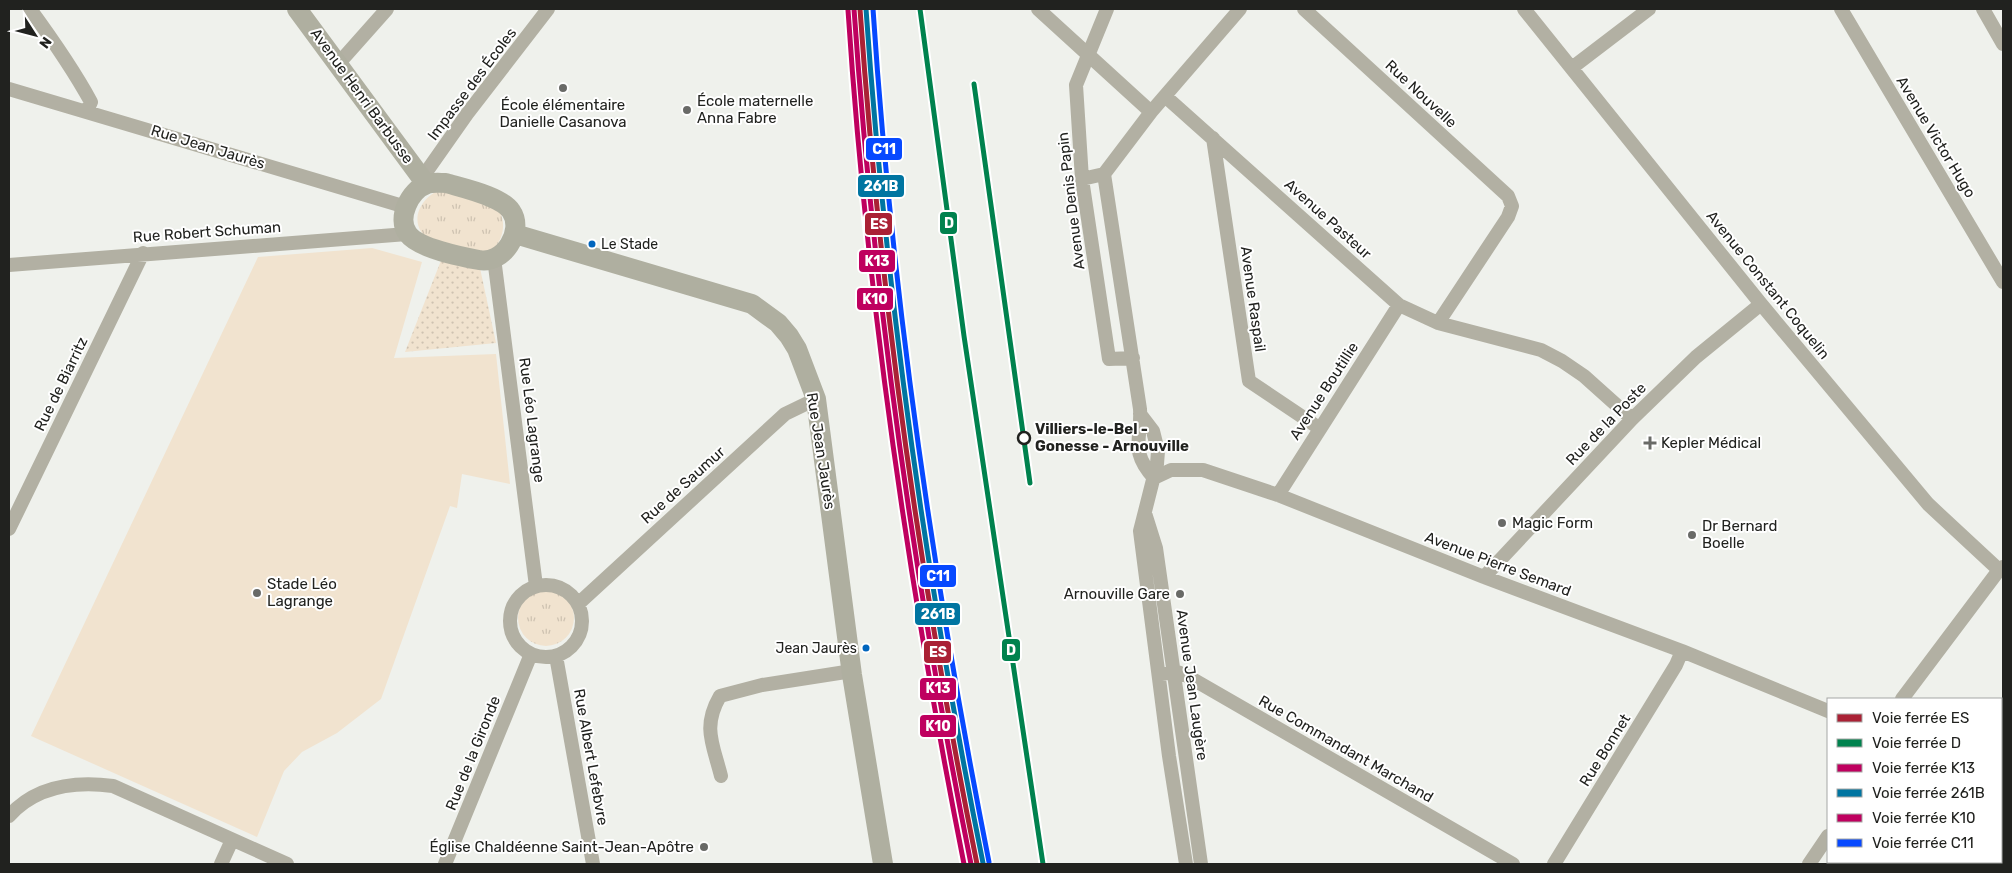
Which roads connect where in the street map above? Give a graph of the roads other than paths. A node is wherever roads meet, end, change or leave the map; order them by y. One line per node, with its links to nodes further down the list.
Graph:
1 (30, 9): 19 (street)
2 (297, 9): 15 (street, Avenue Henri Barbusse)
3 (387, 9): 15 (street)
4 (548, 9): 24 (street, Impasse des Écoles)
5 (1038, 9): 14 (street)
6 (1107, 9): 14 (street, Avenue Denis Papin)
7 (1240, 9): 18 (street)
8 (1304, 9): 34 (street, Rue Nouvelle)
9 (1524, 9): 16 (street, Avenue Constant Coquelin)
10 (1649, 9): 16 (street)
11 (1841, 9): 31 (street, Avenue Victor Hugo)
12 (1983, 9): 13 (street)
13 (2003, 44)
14 (1089, 53): 20 (street); 23 (street, Avenue Denis Papin)
15 (338, 63): 24 (street, Avenue Henri Barbusse)
16 (1573, 67): 32 (street, Avenue Constant Coquelin)
17 (9, 89): 19 (street, Rue Jean Jaurès)
18 (1166, 96): 20 (street); 21 (street, Avenue Pasteur)
19 (87, 111): 25 (street, Rue Jean Jaurès)
20 (1151, 112): 22 (street)
21 (1213, 138): 33 (street, Avenue Pasteur); 38 (street, Avenue Raspail)
22 (1104, 174): 23 (street); 35 (street)
23 (1082, 179): 35 (street, Avenue Denis Papin)
24 (424, 181): 25 (street); 27 (street)
25 (406, 208): 26 (street)
26 (407, 234): 28 (street, Rue Robert Schuman); 29 (street)
27 (515, 234): 29 (street); 36 (street, Rue Jean Jaurès)
28 (143, 253): 30 (street, Rue Robert Schuman); 42 (street, Rue de Biarritz)
29 (494, 258): 45 (street, Rue Léo Lagrange)
30 (9, 265)
31 (2003, 282)
32 (1761, 304): 37 (street, Rue de la Poste); 43 (street, Avenue Constant Coquelin)
33 (1399, 305): 34 (street, Avenue Pasteur); 38 (street, Avenue Boutillie)
34 (1438, 323): 37 (street, Avenue Pasteur)
35 (1133, 358): 39 (street)
36 (816, 399): 46 (street, Rue de Saumur); 50 (street, Rue Jean Jaurès)
37 (1632, 419): 44 (street, Rue de la Poste)
38 (1319, 428): 40 (street, Avenue Boutillie)
39 (1154, 478): 40 (street, Avenue Pierre Semard); 41 (street, Avenue Jean Laugère)
40 (1278, 495): 44 (street, Avenue Pierre Semard)
41 (1145, 512): 51 (street, Avenue Jean Laugère); 52 (street, Avenue Jean Laugère)
42 (9, 529)
43 (2001, 569): 53 (street)
44 (1484, 577): 47 (street, Avenue Pierre Semard)
45 (536, 586): 46 (street); 48 (street)
46 (578, 604): 49 (street)
47 (1682, 651): 54 (street, Avenue Pierre Semard); 67 (street, Rue Bonnet)
48 (531, 654): 49 (street); 61 (street, Rue de la Gironde)
49 (556, 656): 62 (street, Rue Albert Lefebvre)
50 (852, 671): 55 (street); 63 (street, Rue Jean Jaurès)
51 (1174, 672): 52 (street); 65 (street, Avenue Jean Laugère); 66 (street, Rue Commandant Marchand)
52 (1159, 674): 64 (street, Avenue Jean Laugère)
53 (1903, 698)
54 (1827, 711)
55 (721, 776)
56 (9, 816): 58 (street)
57 (1827, 837): 68 (street)
58 (232, 840): 59 (street); 60 (street)
59 (222, 864)
60 (287, 864)
61 (445, 864)
62 (593, 864)
63 (883, 864)
64 (1186, 864)
65 (1201, 864)
66 (1513, 864)
67 (1554, 864)
68 (1809, 864)

